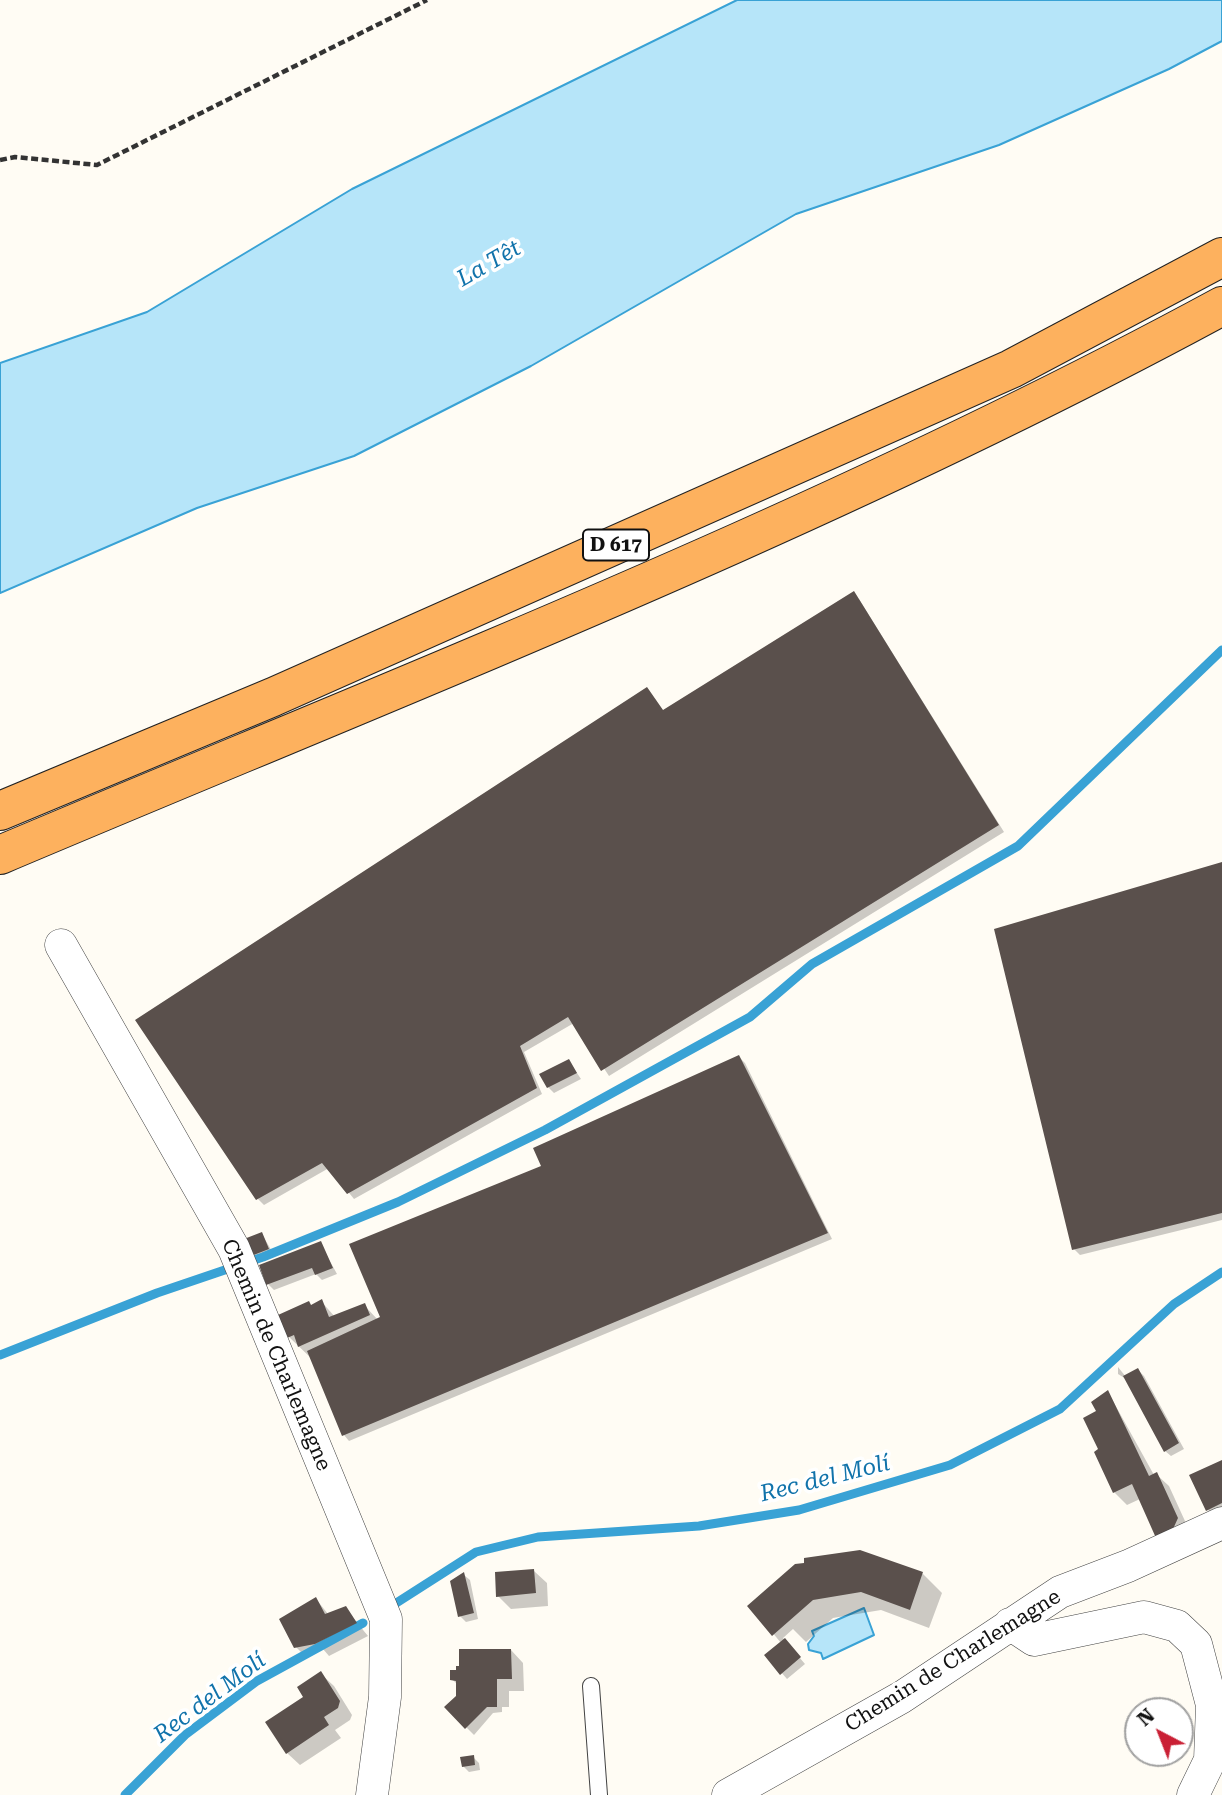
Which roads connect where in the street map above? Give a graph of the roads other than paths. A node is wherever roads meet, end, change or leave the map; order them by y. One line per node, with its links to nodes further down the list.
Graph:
1 (1222, 257): 3 (highway, D 617)
2 (1222, 306): 4 (highway, D 617)
3 (0, 811)
4 (0, 855)
5 (61, 945): 9 (street, Chemin de Charlemagne)
6 (1222, 1523): 7 (street, Chemin de Charlemagne)
7 (1010, 1624): 11 (street, Chemin de Charlemagne); 12 (street)
8 (591, 1686): 10 (lane)
9 (372, 1795)
10 (600, 1795)
11 (728, 1795)
12 (1193, 1795)

